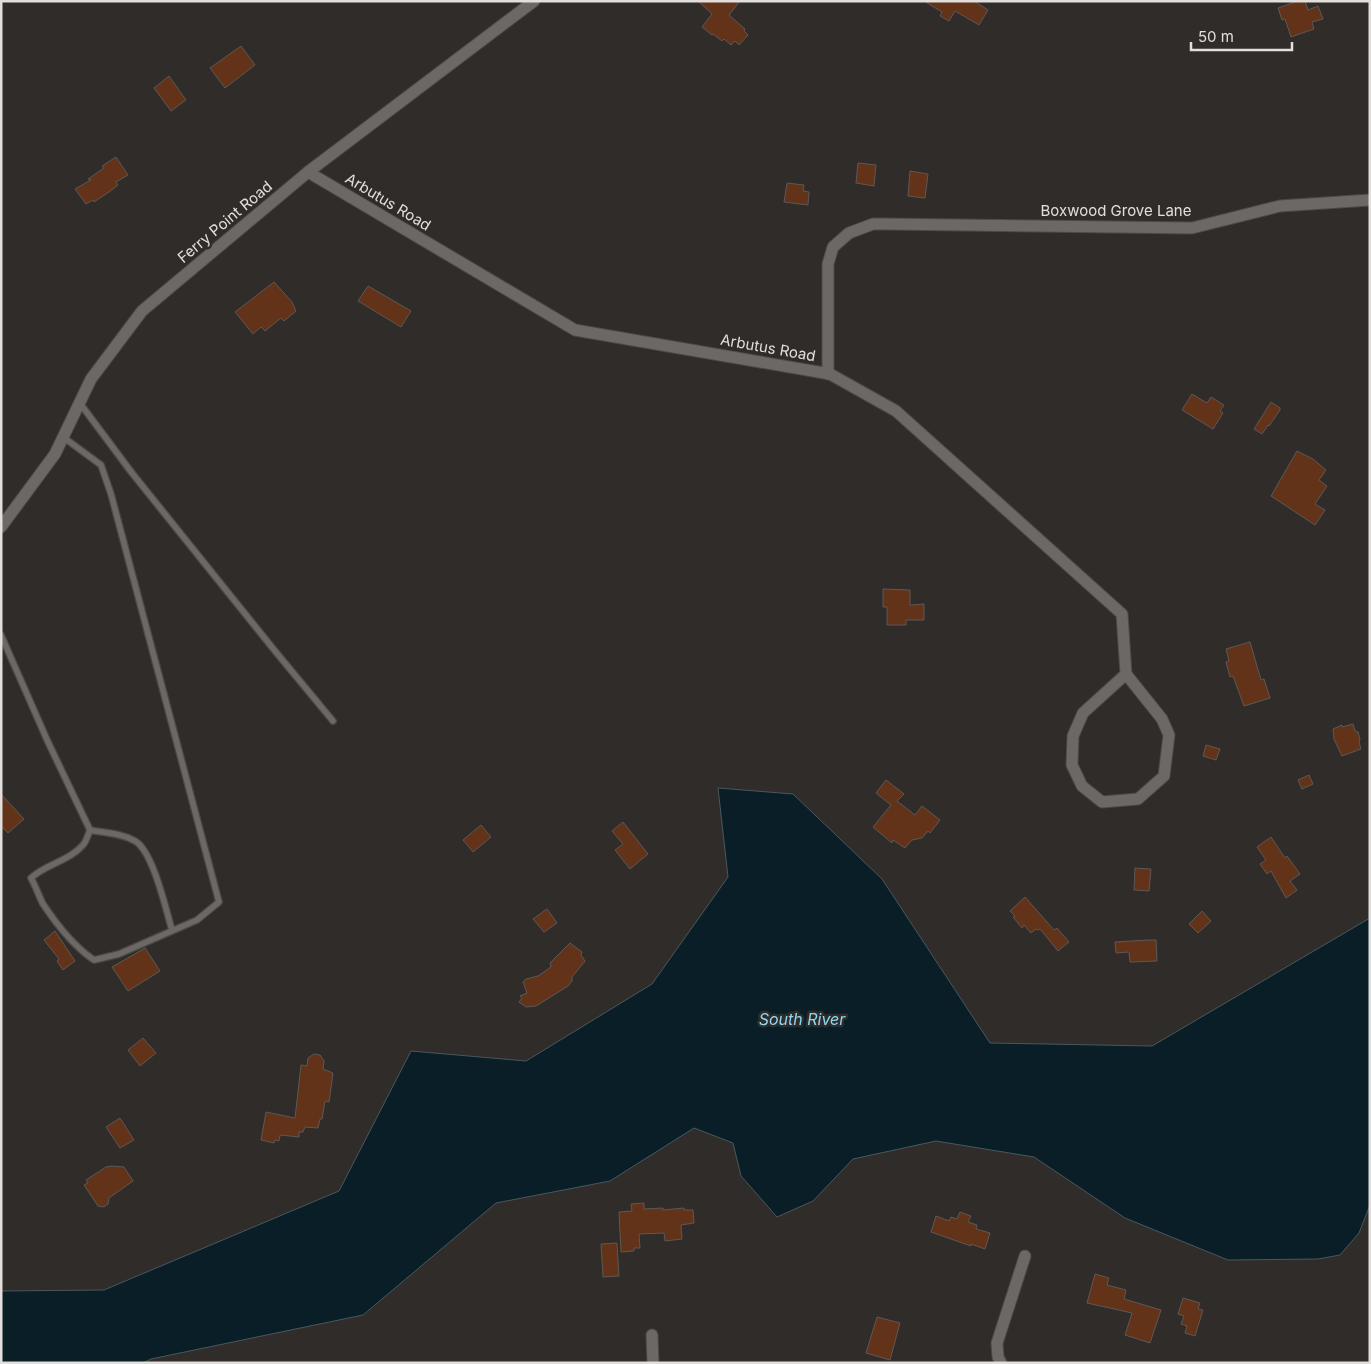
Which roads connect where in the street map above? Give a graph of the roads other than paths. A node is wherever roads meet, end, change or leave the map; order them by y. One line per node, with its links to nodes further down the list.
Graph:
1 (534, 1): 2 (street, Ferry Point Road)
2 (308, 172): 4 (street, Arbutus Road); 5 (street, Ferry Point Road)
3 (1370, 200): 4 (street, Boxwood Grove Lane)
4 (828, 374): 9 (street, Arbutus Road)
5 (79, 402): 6 (street, Ferry Point Road); 10 (lane)
6 (63, 437): 7 (street, Ferry Point Road); 12 (lane)
7 (1, 527)
8 (1, 635): 11 (lane)
9 (1126, 674): 9 (street)
10 (333, 721)
11 (90, 830): 12 (lane); 12 (lane)
12 (172, 930)
13 (1025, 1256): 16 (street)
14 (652, 1335): 15 (street)
15 (652, 1363)
16 (1002, 1363)

